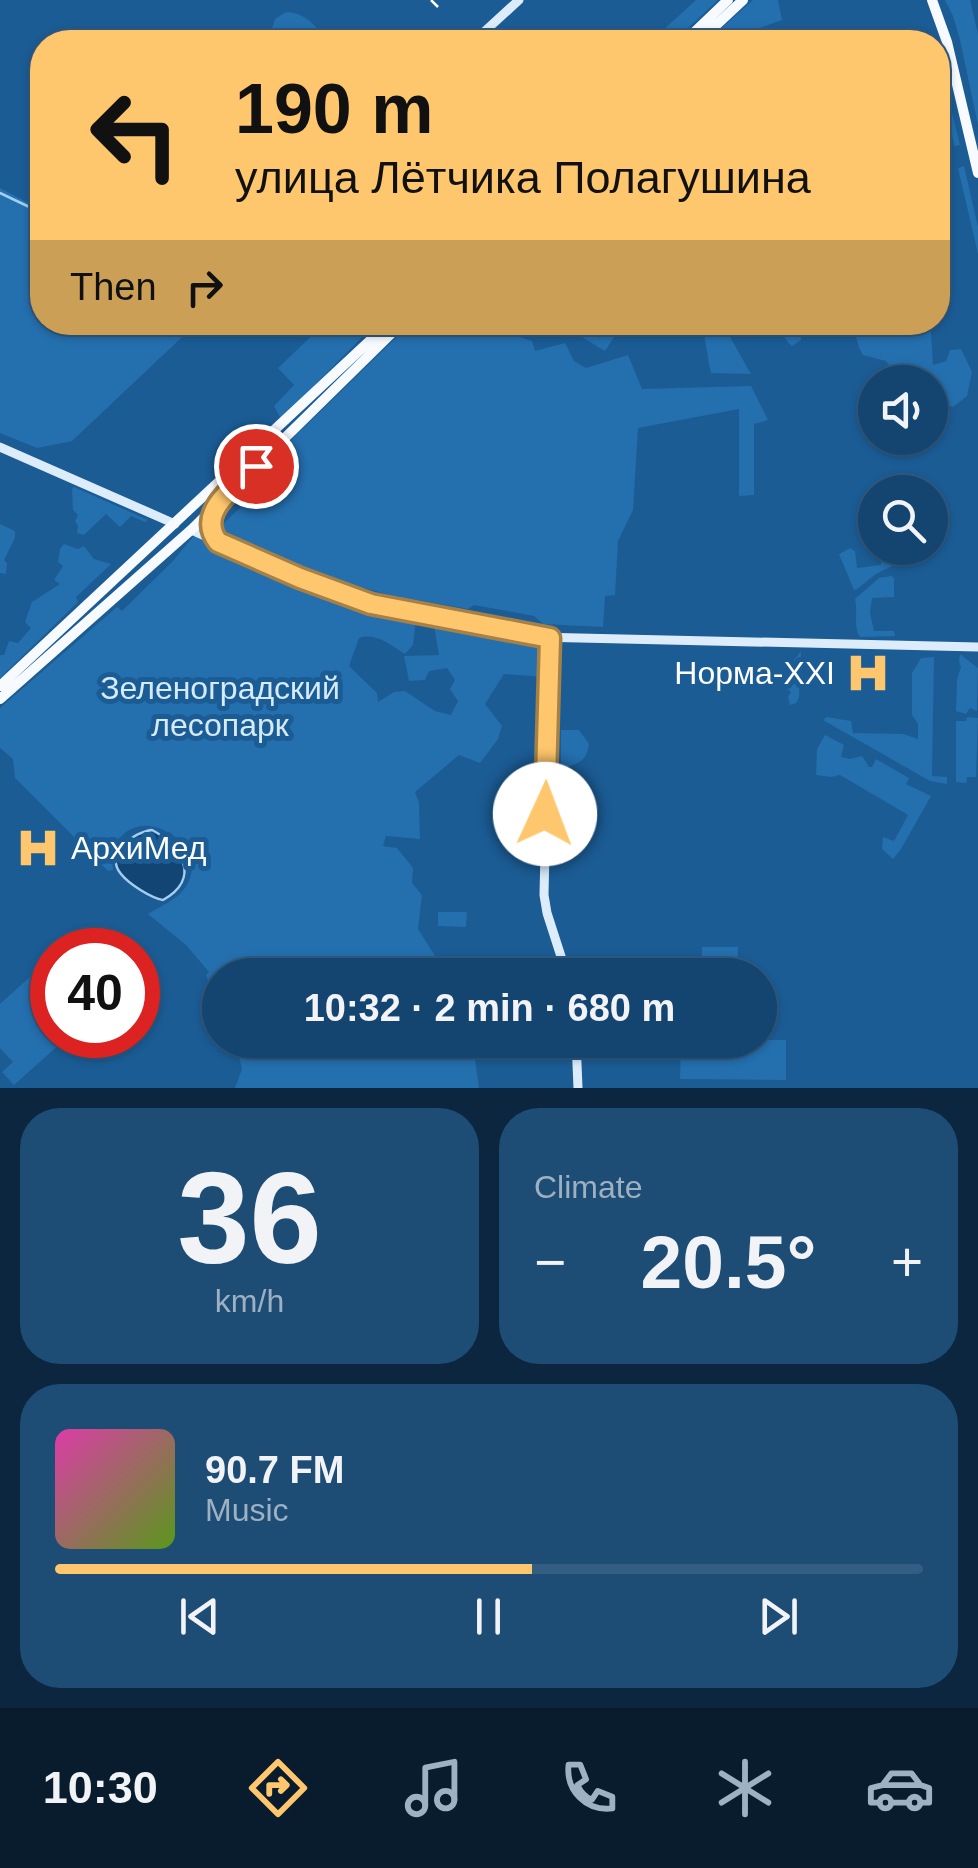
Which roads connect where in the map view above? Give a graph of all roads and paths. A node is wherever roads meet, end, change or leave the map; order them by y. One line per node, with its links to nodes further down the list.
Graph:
1 (519, 0): 5 (street)
2 (728, 0): 6 (main road)
3 (743, 0): 7 (main road)
4 (932, 0): 8 (main road)
5 (486, 30)
6 (697, 30)
7 (711, 30)
8 (943, 30)
9 (950, 51): 10 (main road)
10 (978, 172)
11 (376, 335): 15 (main road)
12 (391, 335): 14 (main road)
13 (0, 447): 15 (street)
14 (214, 508): 16 (main road); 17 (street)
15 (176, 524): 16 (main road); 20 (main road)
16 (191, 530): 17 (street); 21 (main road)
17 (218, 542): 18 (street)
18 (550, 638): 19 (street); 22 (street)
19 (978, 646)
20 (0, 686)
21 (0, 699)
22 (562, 958)
23 (577, 1058): 24 (street)
24 (578, 1088)

